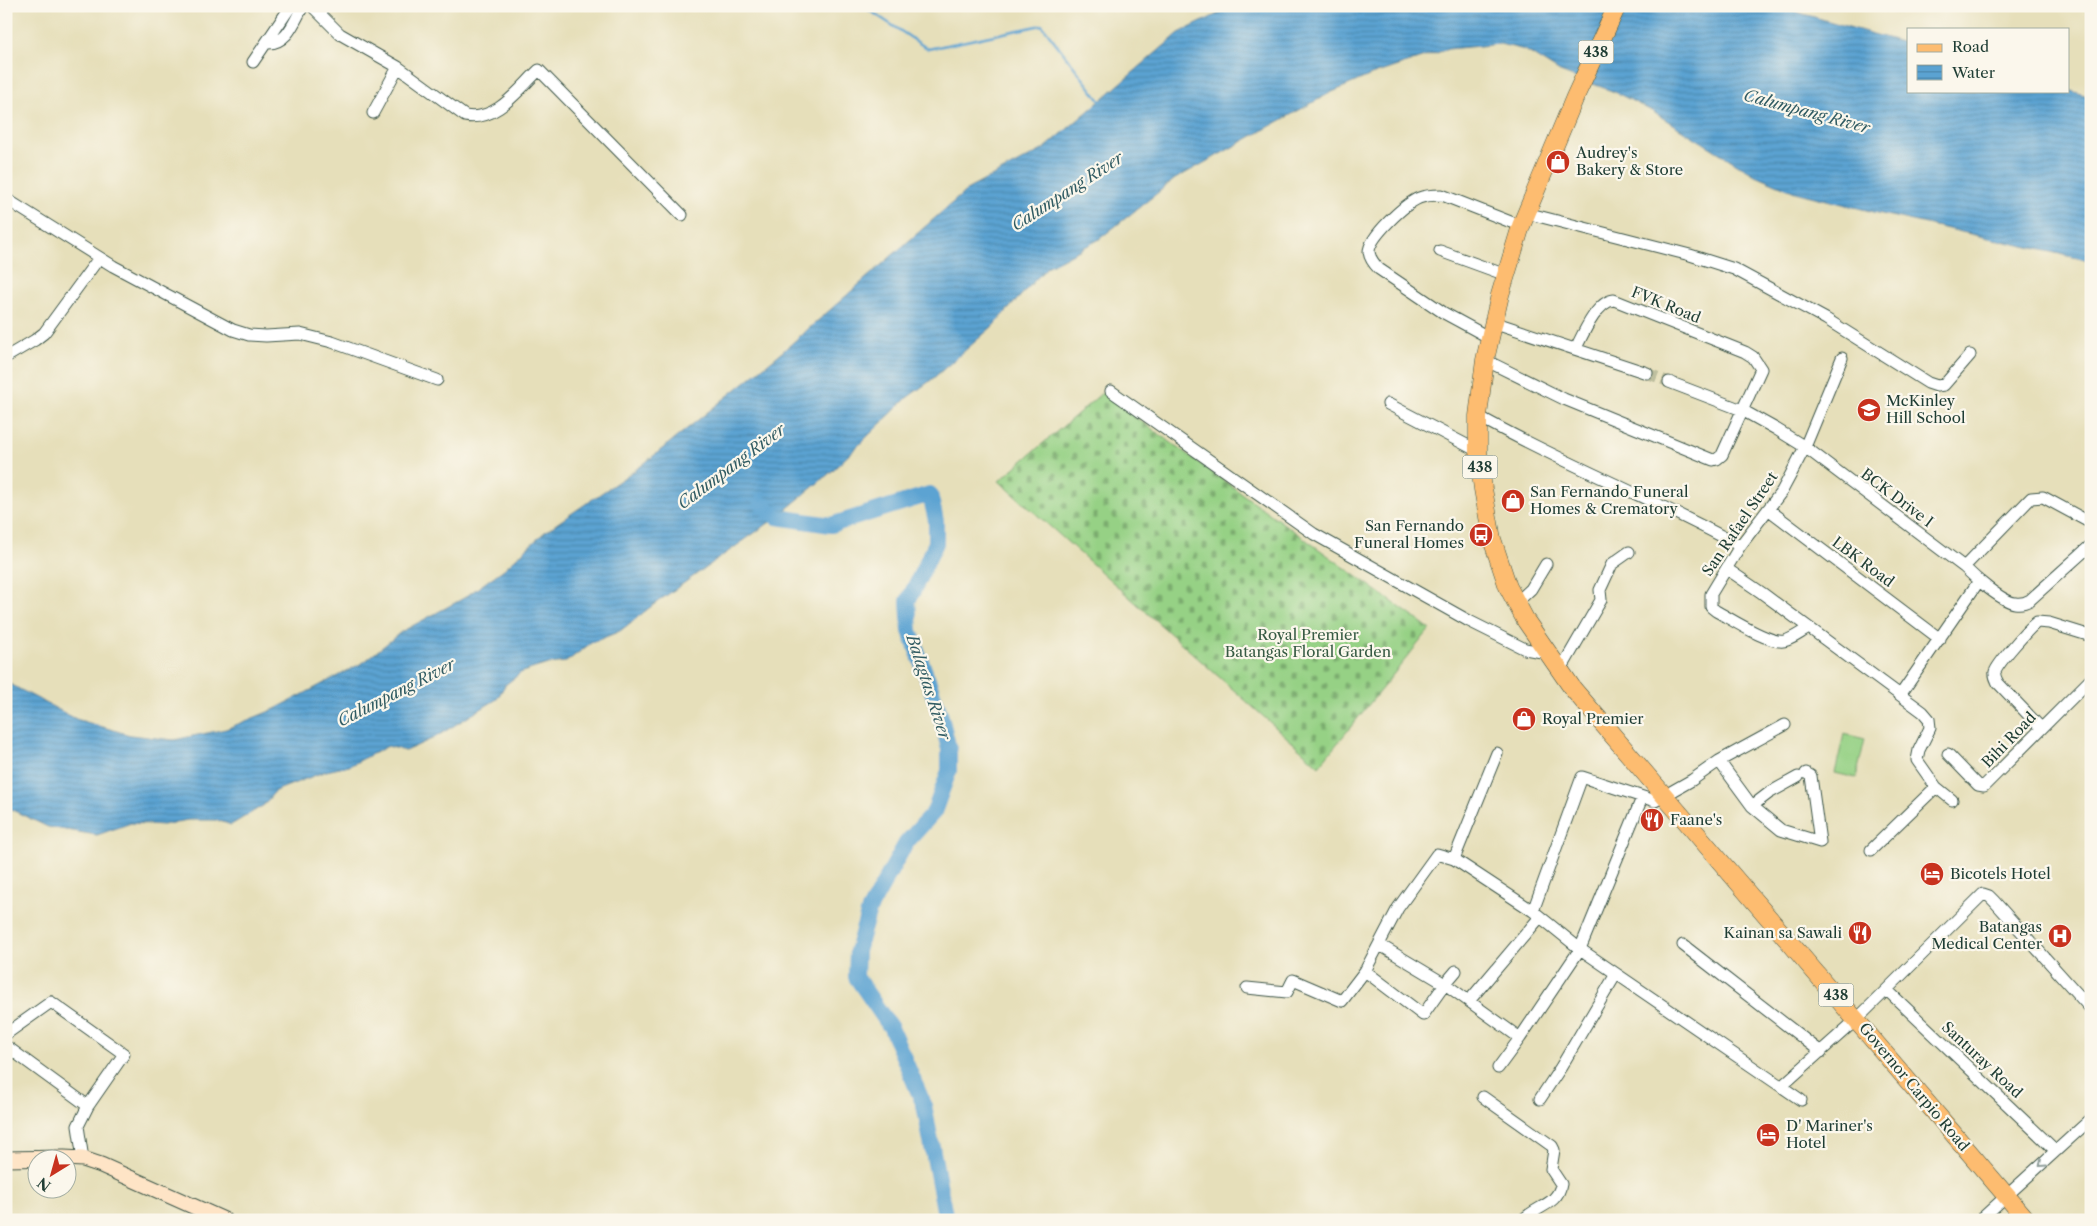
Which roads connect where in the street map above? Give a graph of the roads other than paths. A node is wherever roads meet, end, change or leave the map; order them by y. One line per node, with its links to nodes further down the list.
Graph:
1 (291, 6): 5 (street)
2 (302, 6): 5 (street)
3 (312, 6): 7 (street)
4 (1617, 6): 11 (main road, Governor Carpio Road / 438)
5 (266, 43): 6 (street)
6 (253, 62)
7 (398, 67): 8 (street); 10 (street)
8 (373, 113)
9 (6, 199): 13 (street)
10 (682, 215)
11 (1524, 220): 14 (main road, Governor Carpio Road / 438); 15 (street); 17 (street)
12 (1440, 251): 14 (street)
13 (99, 258): 18 (street); 22 (street)
14 (1506, 275): 15 (main road, Governor Carpio Road / 438)
15 (1491, 330): 16 (street); 20 (main road, Governor Carpio Road / 438)
16 (1576, 348): 21 (street); 26 (street, FVK Road)
17 (1970, 354)
18 (6, 357)
19 (1842, 358): 28 (street, San Rafael Street)
20 (1485, 360): 26 (street); 27 (main road, Governor Carpio Road / 438)
21 (1647, 373)
22 (436, 380)
23 (1669, 382): 26 (street, BCK Drive I)
24 (1111, 390): 43 (street)
25 (1388, 404): 29 (street)
26 (1742, 410): 28 (street, BCK Drive I)
27 (1478, 416): 29 (main road, Governor Carpio Road / 438); 33 (street)
28 (1805, 447): 30 (street, San Rafael Street); 36 (street, BCK Drive I)
29 (1478, 451): 39 (main road, Governor Carpio Road / 438)
30 (1768, 509): 33 (street, San Rafael Street); 42 (street, LBK Road)
31 (2091, 523): 36 (street)
32 (2091, 545): 38 (street, BCK Drive I)
33 (1740, 546): 37 (street, San Rafael Street)
34 (1629, 552): 44 (street)
35 (1546, 564): 39 (street)
36 (1964, 567): 38 (street, BCK Drive I)
37 (1726, 568): 40 (street); 40 (street, San Rafael Street)
38 (1979, 581): 42 (street)
39 (1516, 603): 43 (main road, Governor Carpio Road / 438)
40 (1809, 628): 46 (street)
41 (2091, 636): 48 (street)
42 (1940, 639): 46 (street)
43 (1547, 653): 44 (main road, Governor Carpio Road / 438)
44 (1560, 672): 53 (main road, Governor Carpio Road / 438)
45 (2091, 679): 48 (street, Bihi Road)
46 (1901, 694): 52 (street)
47 (1786, 725): 51 (street)
48 (2041, 728): 50 (street, Bihi Road)
49 (1497, 753): 58 (street)
50 (1948, 754)
51 (1719, 761): 53 (street); 56 (street)
52 (1936, 786): 55 (street); 57 (street)
53 (1664, 796): 54 (street); 71 (main road, Governor Carpio Road / 438)
54 (1642, 798): 59 (street); 62 (street)
55 (1952, 800)
56 (1752, 806): 56 (street)
57 (1871, 850)
58 (1454, 859): 59 (street); 61 (street)
59 (1536, 914): 62 (street); 69 (street)
60 (1683, 945): 75 (street)
61 (1380, 946): 63 (street); 66 (street)
62 (1580, 949): 65 (street); 73 (street)
63 (1365, 971): 66 (street); 67 (street)
64 (1456, 971): 66 (street)
65 (1616, 974): 77 (street); 79 (street)
66 (1445, 984): 69 (street)
67 (1247, 988)
68 (1886, 990): 70 (street); 71 (street); 83 (street, Santuray Road)
69 (1469, 1001): 73 (street)
70 (2091, 1009)
71 (1857, 1019): 75 (street); 86 (main road, Governor Carpio Road / 438)
72 (6, 1034): 81 (street)
73 (1520, 1038): 76 (street)
74 (6, 1046): 81 (street)
75 (1822, 1052): 77 (street)
76 (1498, 1068)
77 (1782, 1086): 80 (street)
78 (1483, 1097): 88 (street)
79 (1540, 1099)
80 (1802, 1100)
81 (88, 1106): 85 (street)
82 (2091, 1119): 83 (street)
83 (2056, 1151): 86 (street, one-way to 86)
84 (6, 1159): 85 (street)
85 (82, 1159): 87 (street)
86 (2006, 1196): 89 (street); 90 (main road, Governor Carpio Road / 438)
87 (224, 1220)
88 (1523, 1220)
89 (1980, 1220)
90 (2027, 1220)

